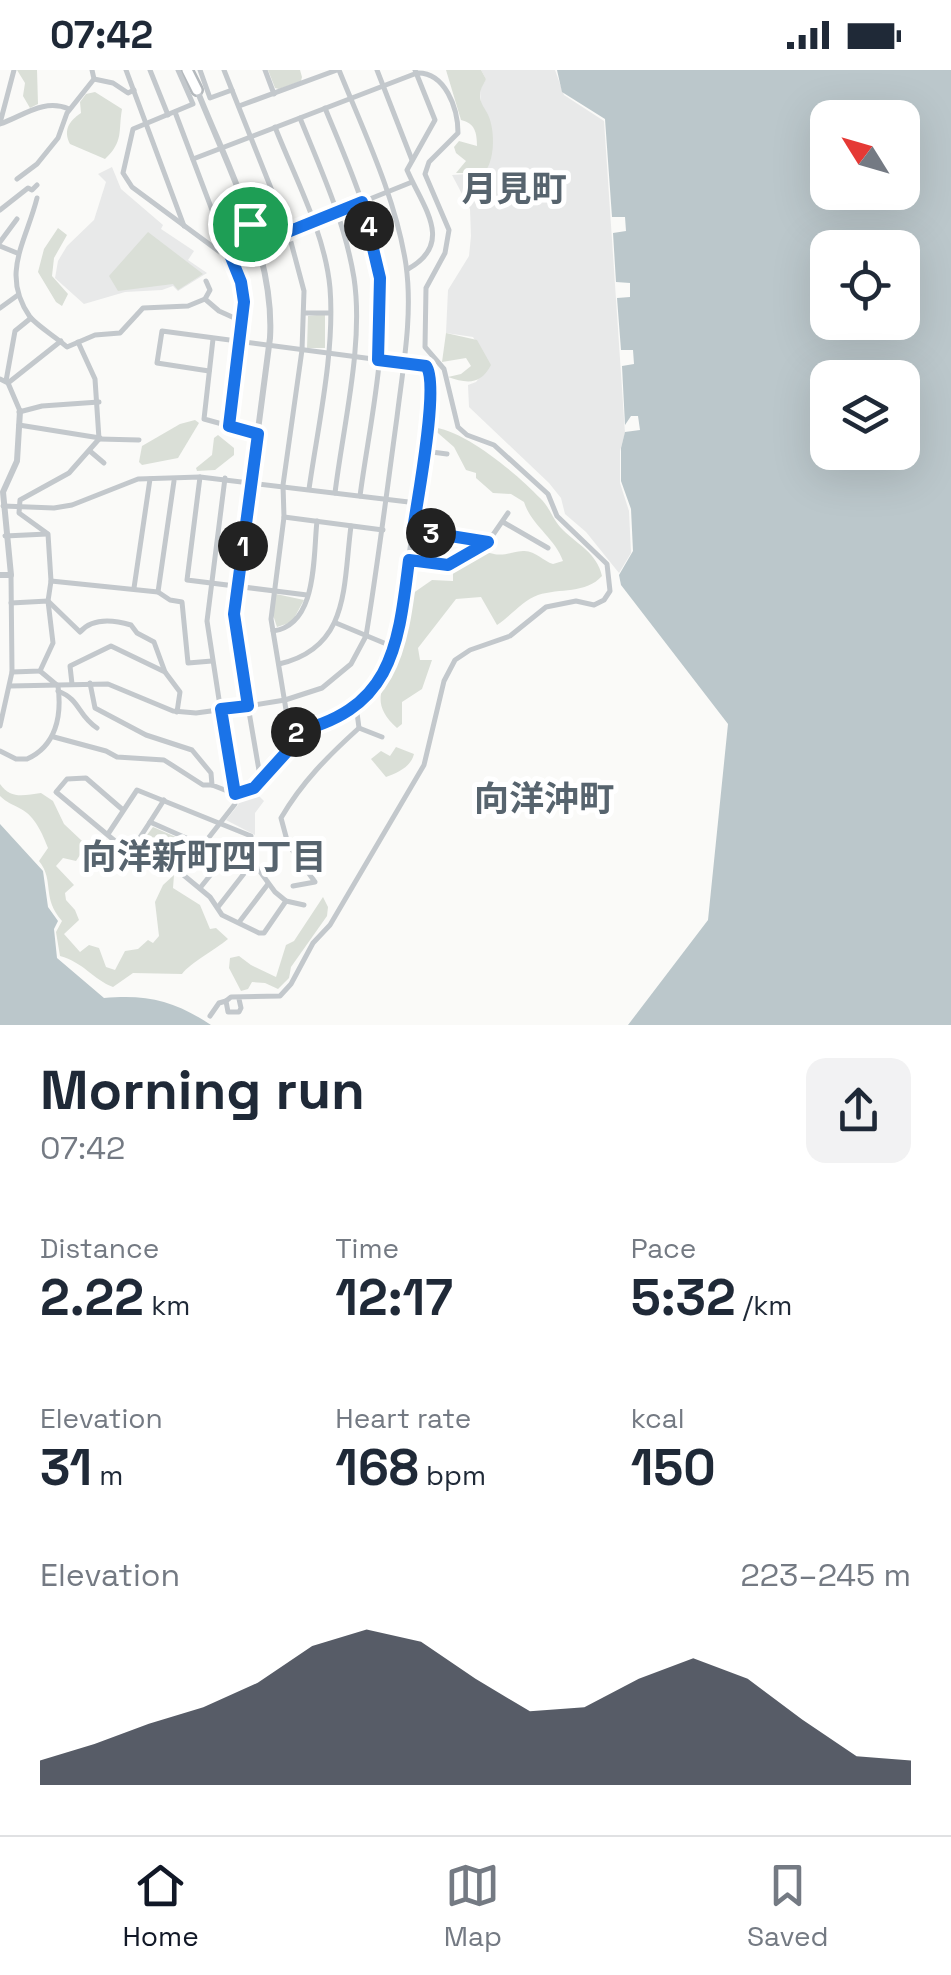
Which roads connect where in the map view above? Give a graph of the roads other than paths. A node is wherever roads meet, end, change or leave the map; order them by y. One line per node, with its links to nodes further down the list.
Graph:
1 (14, 70): 27 (street)
2 (92, 70): 13 (street)
3 (126, 70): 16 (street)
4 (150, 70): 24 (street)
5 (178, 70): 24 (street)
6 (192, 70): 17 (highway); 18 (street)
7 (224, 70): 18 (street)
8 (265, 70): 19 (street)
9 (301, 70): 14 (street)
10 (338, 70): 14 (street); 20 (street)
11 (377, 70): 15 (street)
12 (416, 72): 15 (street); 32 (street); 164 (street)
13 (94, 80): 16 (street); 23 (street)
14 (306, 82): 19 (street)
15 (383, 85): 20 (street); 32 (street)
16 (134, 90): 26 (street)
17 (197, 90): 30 (street)
18 (232, 90): 21 (street)
19 (274, 94): 21 (street)
20 (350, 98): 22 (street); 36 (street)
21 (239, 106): 29 (street)
22 (325, 108): 25 (street); 38 (street)
23 (69, 109): 27 (street); 35 (street)
24 (171, 114): 26 (street); 31 (street)
25 (300, 118): 28 (street); 40 (street)
26 (147, 123): 44 (street); 44 (street)
27 (0, 124)
28 (275, 128): 29 (street); 42 (street)
29 (250, 137): 30 (street); 45 (street)
30 (220, 148): 31 (street); 43 (street)
31 (193, 159): 46 (street)
32 (412, 160): 33 (street)
33 (412, 182): 36 (street); 51 (street)
34 (37, 185): 35 (street)
35 (28, 188): 39 (street)
36 (386, 193): 38 (street); 51 (street)
37 (38, 198): 49 (street)
38 (362, 202): 40 (street); 70 (street)
39 (0, 210)
40 (338, 212): 42 (street); 69 (street)
41 (17, 219): 47 (street)
42 (312, 222): 45 (street); 56 (street)
43 (250, 224): 46 (street); 48 (street)
44 (184, 227): 50 (street)
45 (288, 232): 48 (street); 57 (street)
46 (222, 235): 50 (street)
47 (0, 244): 49 (street)
48 (258, 244): 66 (street)
49 (17, 252): 53 (street)
50 (232, 261): 59 (street)
51 (407, 269): 71 (street)
52 (206, 282): 54 (street)
53 (18, 295): 55 (street); 58 (street)
54 (206, 299): 59 (street); 64 (street)
55 (0, 308)
56 (330, 312): 57 (street); 68 (street)
57 (305, 313): 67 (street)
58 (31, 318): 61 (street); 63 (street)
59 (242, 321): 65 (street)
60 (0, 337): 61 (street)
61 (13, 338): 73 (street)
62 (214, 338): 65 (street); 72 (street); 72 (street)
63 (61, 341): 64 (street); 73 (street)
64 (78, 342): 74 (street)
65 (239, 342): 66 (street); 77 (street)
66 (269, 346): 67 (street); 78 (street)
67 (302, 350): 68 (street); 90 (street)
68 (327, 353): 69 (street); 91 (street)
69 (352, 356): 70 (street); 92 (street)
70 (378, 360): 71 (street); 93 (street)
71 (404, 364): 81 (street); 94 (street)
72 (209, 371): 77 (street)
73 (5, 381): 75 (street)
74 (99, 402): 75 (street); 79 (street)
75 (20, 412): 76 (street)
76 (19, 425): 79 (street); 96 (street)
77 (229, 426): 78 (street)
78 (258, 434): 89 (street)
79 (100, 438): 80 (street); 82 (street)
80 (139, 440)
81 (424, 451): 83 (street); 95 (street)
82 (91, 452): 84 (street); 97 (street)
83 (447, 454)
84 (104, 463)
85 (200, 477): 86 (street); 88 (street); 113 (street)
86 (225, 478): 89 (street); 113 (street)
87 (150, 479): 88 (street); 97 (street); 115 (street)
88 (174, 479): 116 (street)
89 (251, 481): 90 (street); 114 (street)
90 (284, 485): 91 (street); 99 (street)
91 (309, 489): 92 (street)
92 (335, 493): 93 (street)
93 (360, 496): 94 (street)
94 (386, 499): 95 (street); 103 (street)
95 (416, 503): 104 (street)
96 (3, 506): 97 (street); 106 (street)
97 (19, 506): 105 (street)
98 (508, 513): 101 (street)
99 (284, 516): 100 (street); 117 (street)
100 (317, 521): 102 (street); 118 (street)
101 (503, 522): 107 (street); 108 (street)
102 (351, 526): 103 (street); 121 (street)
103 (383, 530): 123 (street)
104 (413, 530): 107 (street); 109 (street)
105 (48, 534): 106 (street); 112 (street)
106 (6, 536): 111 (street)
107 (488, 542): 109 (street)
108 (548, 548)
109 (409, 560): 124 (street)
110 (0, 574): 111 (street)
111 (11, 575): 120 (street)
112 (51, 581): 115 (street); 119 (street)
113 (210, 583): 114 (street); 125 (street)
114 (238, 587): 117 (street); 136 (street)
115 (134, 588): 116 (street)
116 (158, 592): 125 (street)
117 (273, 592): 118 (street); 122 (street)
118 (307, 595): 122 (street)
119 (48, 600): 120 (street); 127 (street); 129 (street)
120 (11, 603): 128 (street)
121 (336, 623): 123 (street); 126 (street)
122 (273, 631): 126 (street)
123 (366, 636): 124 (street); 134 (street)
124 (396, 648): 135 (street)
125 (212, 661): 137 (street)
126 (279, 664): 134 (street)
127 (40, 670): 128 (street); 133 (street)
128 (12, 672): 132 (street)
129 (165, 672): 131 (street); 138 (street)
130 (90, 682): 131 (street); 138 (street); 147 (street)
131 (72, 684): 133 (street)
132 (10, 686): 133 (street); 139 (street)
133 (58, 689): 140 (street); 143 (street)
134 (284, 700): 136 (street); 142 (street)
135 (356, 705): 141 (street); 142 (street)
136 (248, 706): 137 (street); 146 (street)
137 (221, 709): 138 (street); 148 (street)
138 (177, 712)
139 (0, 726)
140 (96, 728)
141 (359, 728): 144 (street); 158 (street)
142 (290, 733): 146 (street)
143 (54, 737): 145 (street); 147 (street)
144 (382, 738)
145 (0, 751)
146 (260, 782): 148 (street)
147 (212, 785): 148 (street)
148 (235, 794): 152 (street)
149 (164, 800): 150 (street); 151 (street); 152 (street)
150 (123, 810): 153 (street); 153 (street)
151 (150, 822): 153 (street); 154 (street)
152 (220, 823): 154 (street); 155 (street)
153 (108, 834)
154 (202, 846): 159 (street)
155 (248, 850): 156 (street); 159 (street)
156 (253, 862): 157 (street); 162 (street)
157 (268, 884): 160 (street); 163 (street)
158 (293, 886)
159 (200, 888): 162 (street)
160 (286, 901): 161 (street); 163 (street)
161 (304, 905)
162 (217, 908): 163 (street)
163 (239, 922)
164 (239, 999): 165 (street); 165 (street)
165 (226, 1001): 166 (street)
166 (210, 1016)

